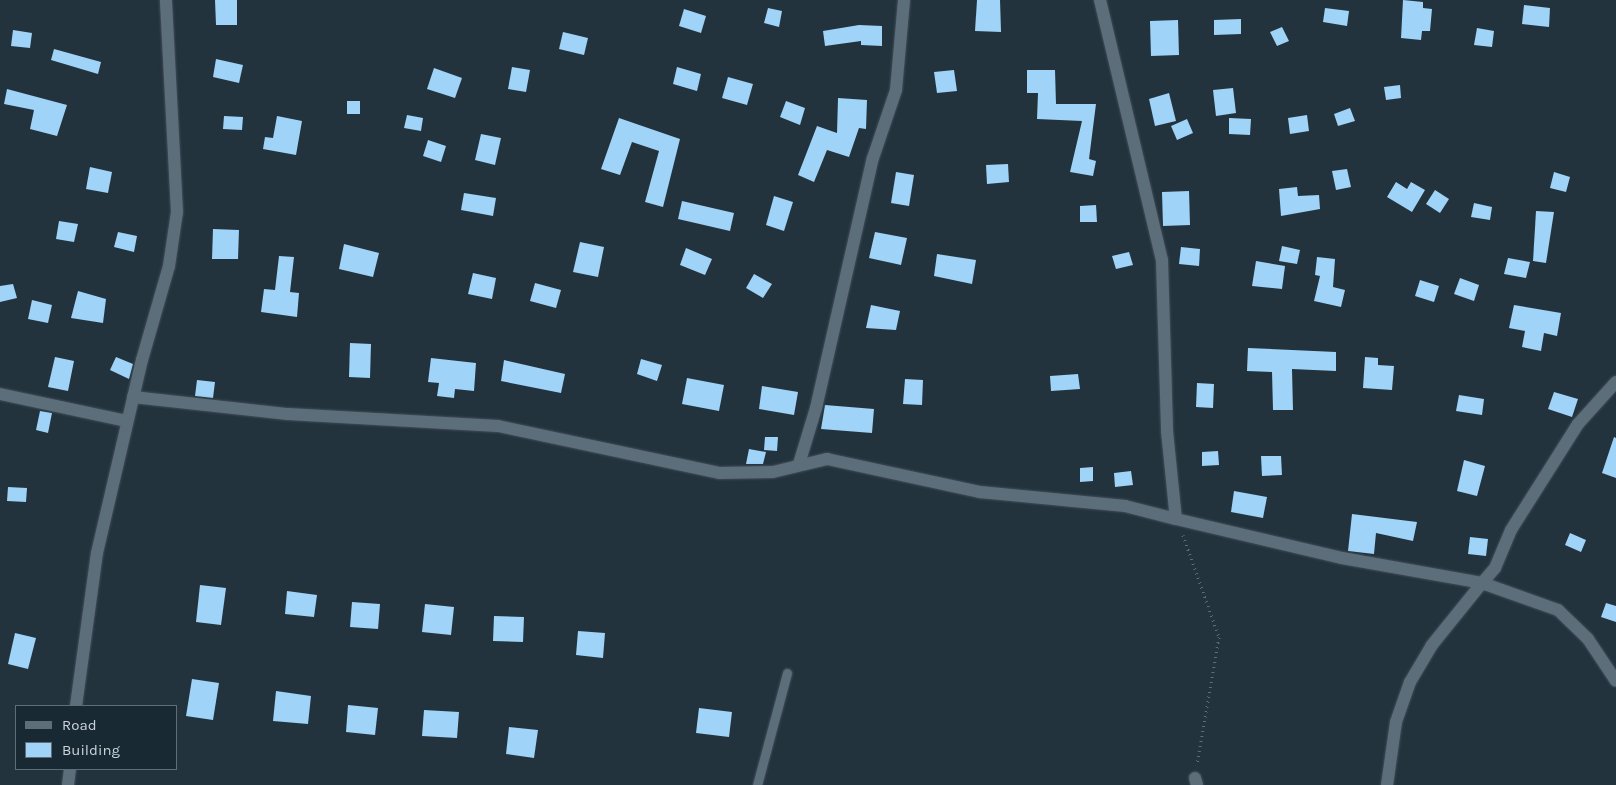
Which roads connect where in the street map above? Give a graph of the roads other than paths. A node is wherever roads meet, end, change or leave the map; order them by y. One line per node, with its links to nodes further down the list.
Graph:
1 (166, 0): 6 (street)
2 (904, 0): 8 (street)
3 (1100, 0): 9 (street)
4 (1616, 382): 10 (street)
5 (0, 394): 7 (street)
6 (133, 398): 7 (street); 8 (street)
7 (127, 421): 13 (street)
8 (799, 464): 9 (street)
9 (1176, 518): 10 (street)
10 (1482, 583): 12 (street); 17 (street)
11 (787, 673): 16 (lane)
12 (1616, 681)
13 (76, 705)
14 (70, 770): 15 (street)
15 (68, 785)
16 (757, 785)
17 (1387, 785)

